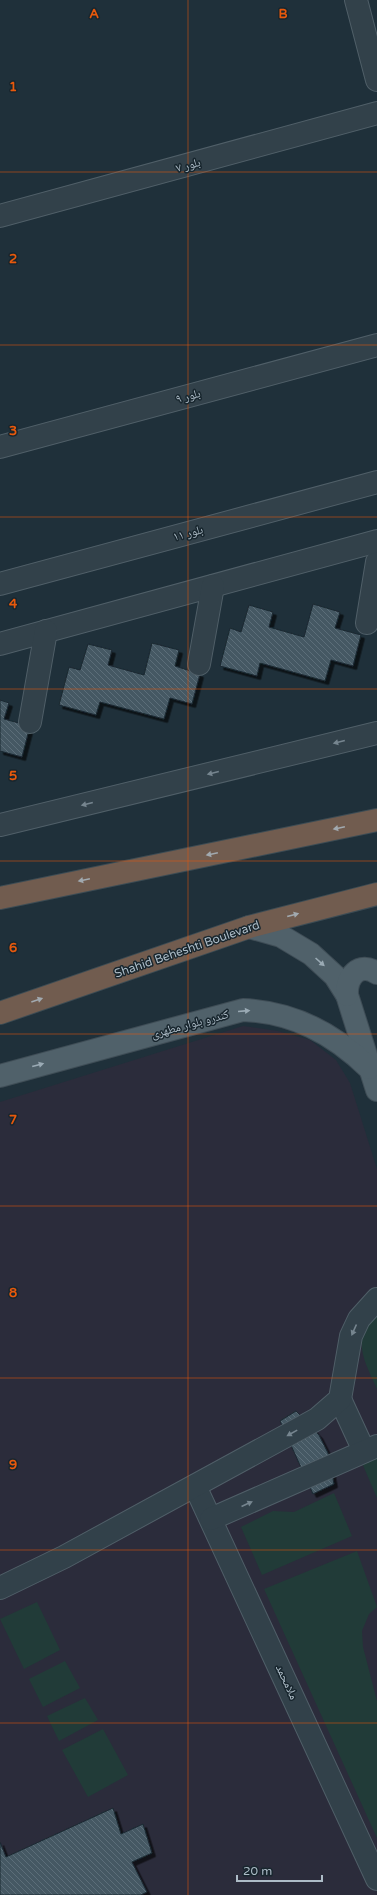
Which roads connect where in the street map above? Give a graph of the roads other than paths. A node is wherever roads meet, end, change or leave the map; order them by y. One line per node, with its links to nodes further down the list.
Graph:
1 (356, 0): 2 (street)
2 (377, 80)
3 (377, 113): 4 (street, بلور ۷)
4 (0, 216)
5 (377, 345): 6 (street, بلور ۹)
6 (0, 447)
7 (377, 482): 10 (street, بلور ۱۱)
8 (377, 541): 11 (street)
9 (377, 562): 12 (street)
10 (0, 584)
11 (214, 586): 13 (street); 15 (street)
12 (367, 623)
13 (46, 631): 14 (street); 16 (street)
14 (0, 644)
15 (199, 664)
16 (30, 722)
17 (377, 733): 19 (street, one-way to 19)
18 (377, 820): 21 (highway, one-way to 21)
19 (0, 825)
20 (377, 894): 22 (highway, Shahid Beheshti Boulevard, one-way to 20)
21 (0, 898)
22 (249, 927): 24 (main road, one-way to 24); 25 (highway, Shahid Beheshti Boulevard, one-way to 22)
23 (377, 973): 24 (main road)
24 (347, 995): 26 (main road)
25 (0, 1013)
26 (369, 1068): 27 (main road, کندرو بلوار مطهری, one-way to 26); 28 (main road)
27 (0, 1076)
28 (377, 1090)
29 (377, 1299): 30 (street, one-way to 30)
30 (340, 1399): 31 (street); 32 (street, one-way to 32)
31 (371, 1449): 33 (street, one-way to 31)
32 (196, 1486): 33 (street, ملامحمد); 34 (street)
33 (211, 1520): 35 (street, ملامحمد)
34 (0, 1588)
35 (377, 1878)

